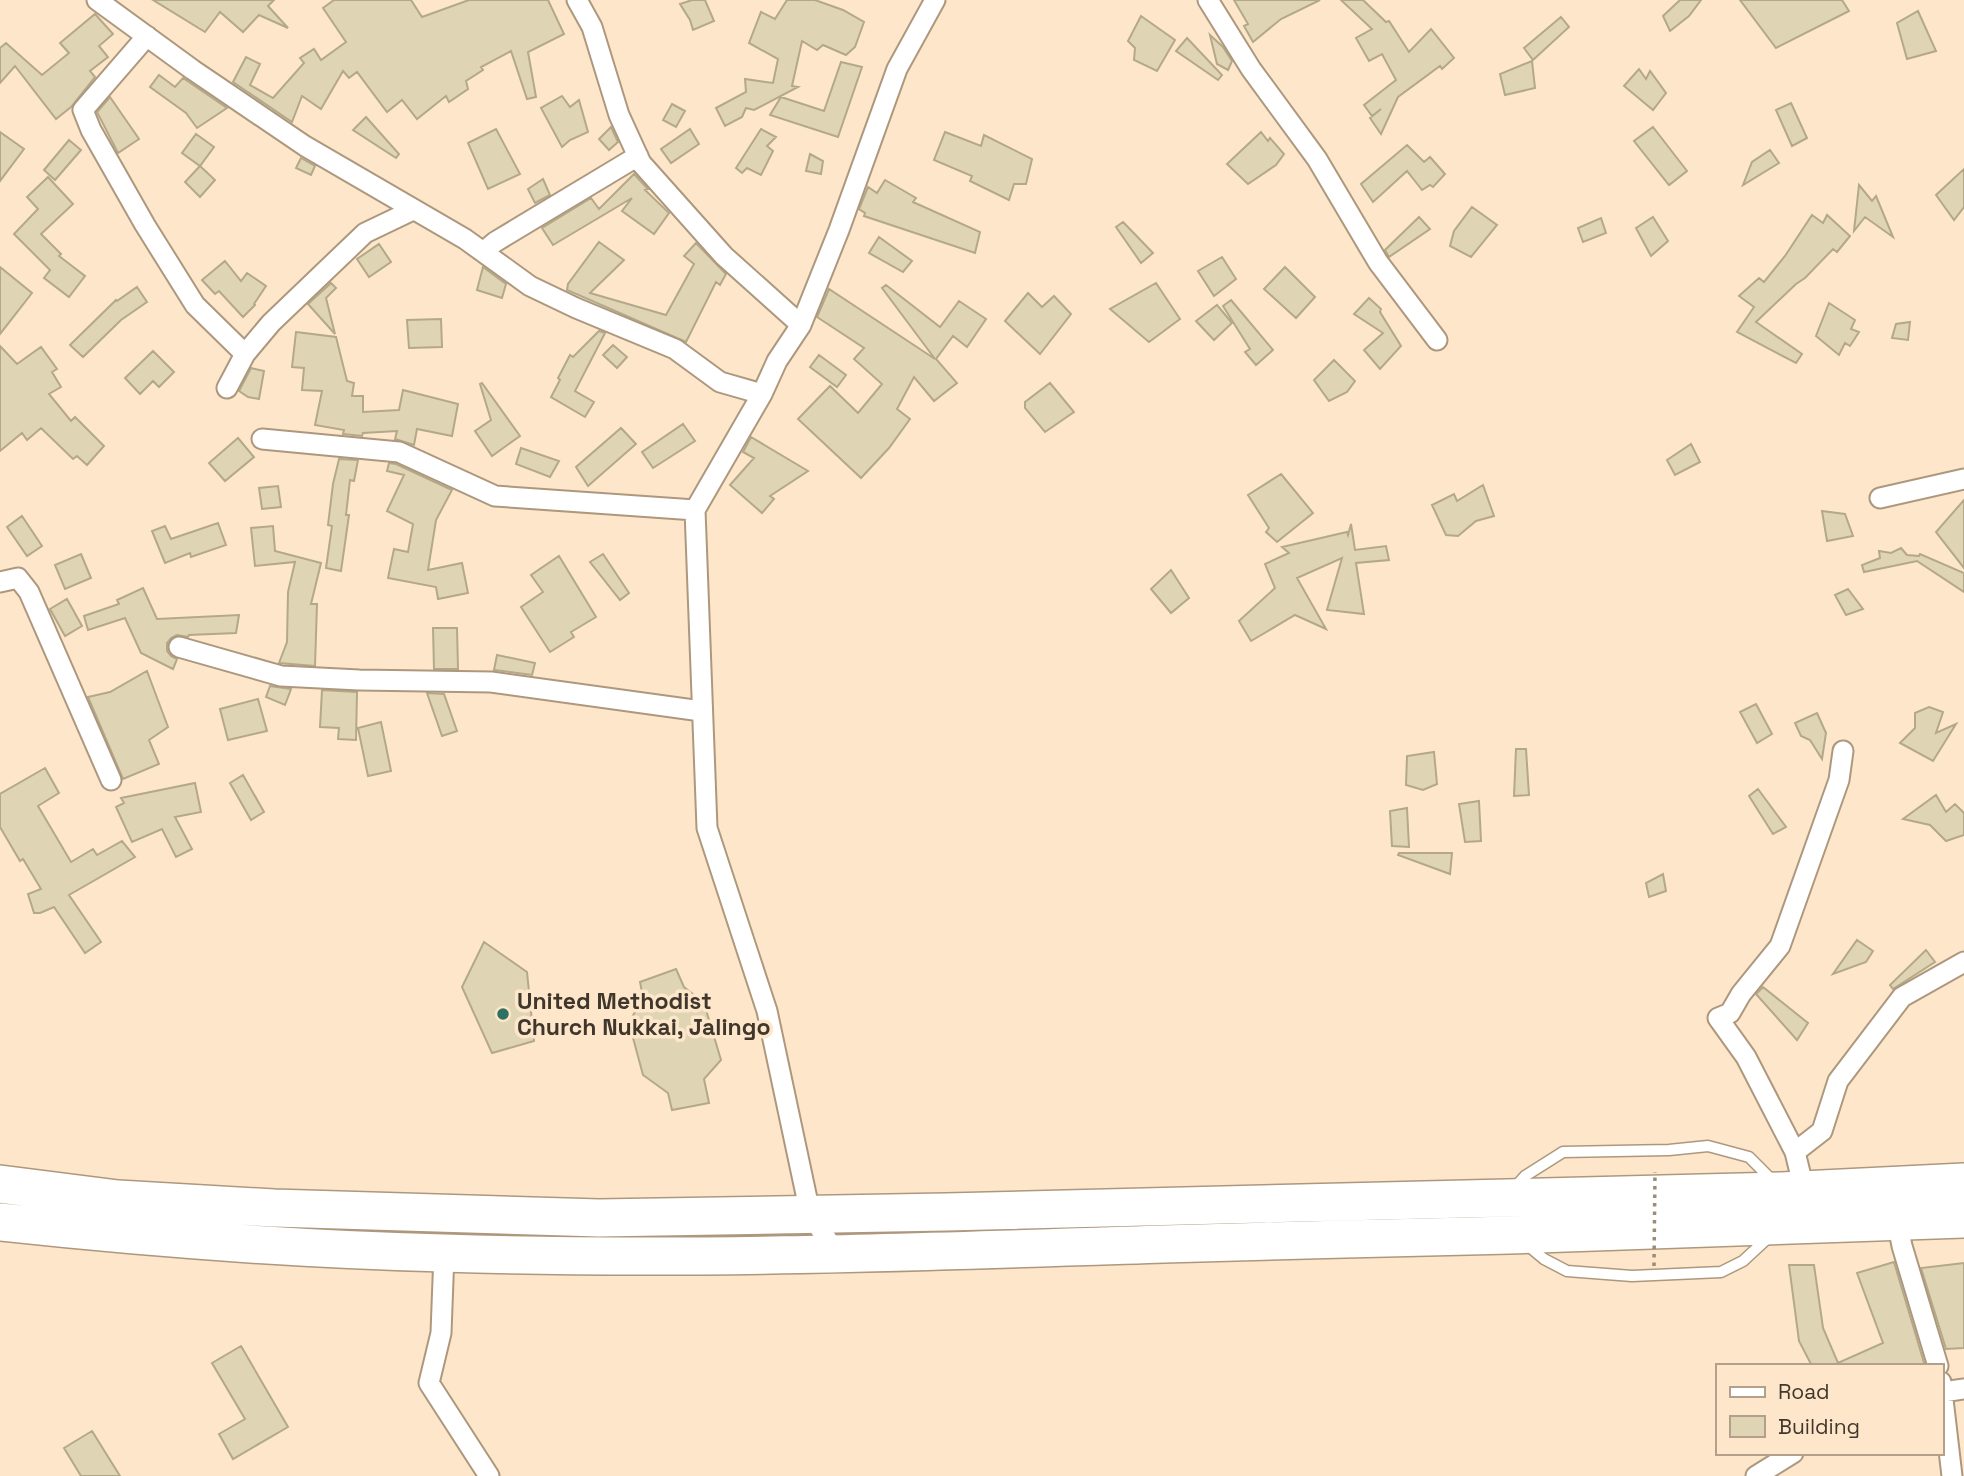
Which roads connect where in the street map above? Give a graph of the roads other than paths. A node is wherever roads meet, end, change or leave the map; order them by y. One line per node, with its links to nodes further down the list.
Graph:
1 (97, 0): 5 (street)
2 (576, 0): 6 (street)
3 (935, 0): 9 (street)
4 (1208, 0): 10 (street)
5 (147, 36): 7 (street); 11 (street)
6 (638, 156): 8 (street); 9 (street)
7 (413, 209): 8 (street); 11 (street)
8 (483, 252): 13 (street)
9 (801, 325): 13 (street)
10 (1437, 340)
11 (245, 354): 12 (street)
12 (227, 388)
13 (762, 394): 17 (street)
14 (262, 439): 17 (street)
15 (1964, 478): 16 (street)
16 (1880, 498)
17 (695, 510): 20 (street)
18 (0, 582): 22 (street)
19 (179, 647): 20 (street)
20 (701, 711): 28 (street)
21 (1843, 751): 24 (street)
22 (111, 780)
23 (1964, 962): 24 (street)
24 (1795, 1152): 27 (street)
25 (1964, 1182): 27 (highway)
26 (0, 1184): 28 (highway)
27 (1790, 1201): 28 (highway); 30 (highway); 33 (highway)
28 (810, 1213): 33 (street)
29 (1964, 1219): 30 (highway)
30 (1896, 1221): 34 (street)
31 (0, 1222): 32 (highway)
32 (444, 1253): 33 (highway); 39 (street)
33 (837, 1255)
34 (1937, 1364)
35 (1943, 1387): 36 (street)
36 (1964, 1389)
37 (1943, 1396): 41 (street)
38 (1790, 1455): 40 (street)
39 (489, 1476)
40 (1756, 1476)
41 (1952, 1476)

